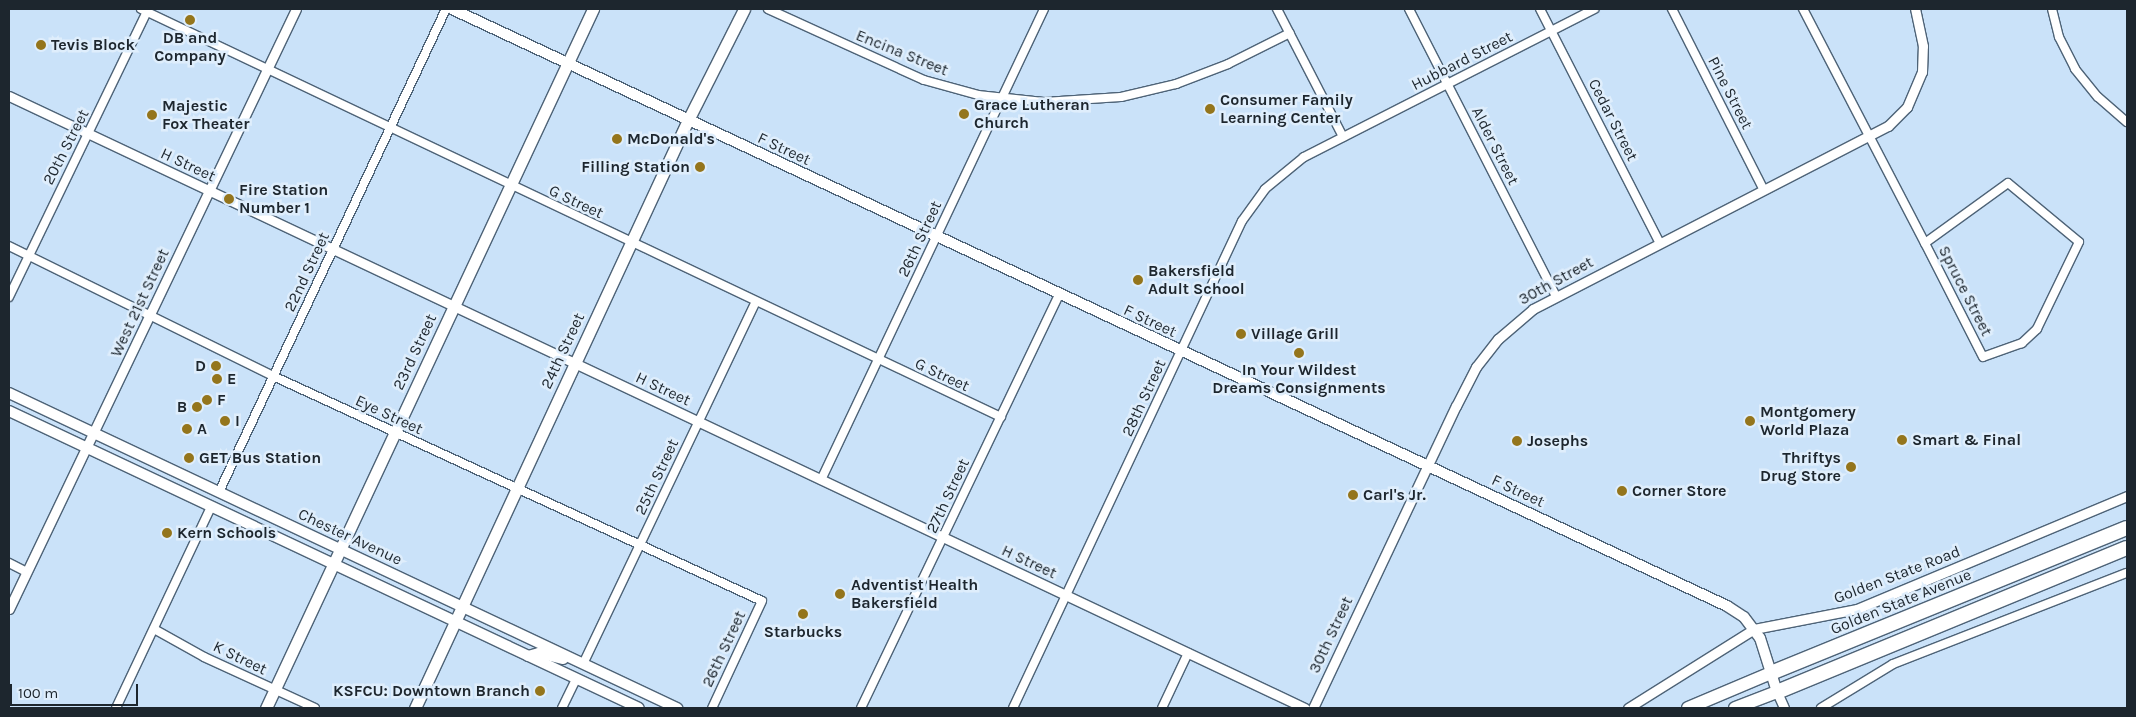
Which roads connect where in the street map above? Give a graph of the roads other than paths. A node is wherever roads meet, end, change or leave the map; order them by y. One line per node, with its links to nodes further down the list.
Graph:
1 (296, 9): 20 (street, West 21st Street)
2 (446, 9): 26 (street, 22nd Street)
3 (452, 9): 19 (main road, F Street)
4 (593, 9): 19 (main road, 23rd Street)
5 (744, 9): 24 (main road, 24th Street)
6 (768, 9): 23 (street, Encina Street)
7 (1044, 9): 23 (street, 26th Street)
8 (1277, 9): 18 (street)
9 (1409, 9): 21 (street, Alder Street)
10 (1540, 9): 17 (street, Cedar Street)
11 (1594, 9): 17 (street, Hubbard Street)
12 (1672, 9): 31 (street, Pine Street)
13 (1803, 9): 28 (street, Spruce Street)
14 (1915, 9): 28 (street, 30th Street)
15 (2052, 9): 25 (street)
16 (145, 10): 20 (street, G Street); 27 (street, 20th Street)
17 (1552, 31): 21 (street, Hubbard Street); 35 (street, Cedar Street)
18 (1290, 33): 23 (street, Encina Street); 29 (street)
19 (568, 63): 24 (main road, F Street); 30 (main road, 23rd Street)
20 (267, 71): 26 (street, G Street); 32 (street, West 21st Street)
21 (1447, 84): 29 (street, Hubbard Street); 41 (street, Alder Street)
22 (9, 96): 27 (street, H Street)
23 (1002, 98): 33 (street, 26th Street)
24 (688, 120): 33 (main road, F Street); 34 (main road, 24th Street)
25 (2127, 122)
26 (389, 129): 30 (street, G Street); 38 (street, 22nd Street)
27 (88, 134): 32 (street, H Street); 39 (street, 20th Street)
28 (1868, 136): 31 (street, 30th Street); 36 (street, Spruce Street)
29 (1343, 137): 46 (street, 28th Street)
30 (510, 186): 34 (street, G Street); 44 (main road, 23rd Street)
31 (1764, 190): 35 (street, 30th Street)
32 (210, 192): 38 (street, H Street); 45 (street, West 21st Street)
33 (936, 237): 40 (main road, F Street); 47 (street, 26th Street)
34 (631, 243): 43 (street, G Street); 48 (main road, 24th Street)
35 (1660, 243): 41 (street, 30th Street)
36 (1925, 244): 36 (street, Spruce Street)
37 (9, 246): 39 (street, Eye Street)
38 (332, 250): 44 (street, H Street); 49 (street, 22nd Street)
39 (29, 256): 42 (street, 20th Street); 45 (street, Eye Street)
40 (1058, 295): 46 (main road, F Street); 52 (street, 27th Street)
41 (1556, 296): 57 (street, 30th Street)
42 (9, 297)
43 (756, 302): 47 (street, G Street); 53 (street, 25th Street)
44 (454, 307): 48 (street, H Street); 54 (main road, 23rd Street)
45 (152, 314): 49 (street, Eye Street); 55 (street, West 21st Street)
46 (1180, 352): 57 (main road, F Street); 72 (street, 28th Street)
47 (878, 360): 52 (street, G Street); 58 (street, 26th Street)
48 (575, 364): 53 (street, H Street); 59 (main road, 24th Street)
49 (273, 376): 54 (street, Eye Street); 60 (street, 22nd Street)
50 (9, 394): 55 (main road, Chester Avenue)
51 (9, 410): 56 (main road, Chester Avenue)
52 (1001, 417): 64 (street, 27th Street)
53 (698, 422): 58 (street, H Street); 65 (street, 25th Street)
54 (395, 433): 59 (street, Eye Street); 67 (main road, 23rd Street)
55 (94, 434): 56 (street, West 21st Street); 60 (main road, Chester Avenue)
56 (87, 447): 62 (main road, Chester Avenue); 70 (street, West 21st Street)
57 (1427, 466): 78 (main road, F Street); 98 (street, 30th Street)
58 (821, 480): 64 (street, H Street)
59 (517, 489): 65 (street, Eye Street); 74 (main road, 24th Street)
60 (219, 492): 67 (main road, Chester Avenue)
61 (2127, 496): 78 (street, Golden State Road)
62 (211, 507): 69 (main road, Chester Avenue); 77 (street)
63 (2127, 528): 82 (highway, Golden State Avenue)
64 (944, 538): 72 (street, H Street); 94 (street, 27th Street)
65 (641, 546): 73 (street, Eye Street); 81 (street, 25th Street)
66 (2127, 548): 85 (highway)
67 (340, 549): 69 (main road, 23rd Street); 74 (main road, Chester Avenue)
68 (9, 563): 70 (street)
69 (334, 563): 76 (main road, Chester Avenue); 84 (main road, 23rd Street)
70 (27, 572): 75 (street, West 21st Street)
71 (2127, 572): 103 (street)
72 (1066, 596): 79 (street, H Street); 95 (street, 28th Street)
73 (762, 601): 93 (street, 26th Street)
74 (462, 606): 76 (main road, 24th Street); 81 (main road, Chester Avenue)
75 (9, 609)
76 (455, 621): 80 (main road, Chester Avenue); 89 (main road, 24th Street)
77 (154, 629): 84 (street, K Street); 86 (street)
78 (1754, 629): 82 (main road, F Street); 99 (street, Golden State Road)
79 (1188, 653): 96 (street); 97 (street, H Street)
80 (528, 656): 81 (main road); 83 (main road, Chester Avenue)
81 (583, 664): 92 (main road, Chester Avenue)
82 (1771, 674): 85 (main road, F Street); 100 (highway, Golden State Avenue)
83 (576, 679): 90 (street); 91 (main road, Chester Avenue)
84 (274, 690): 87 (main road, 23rd Street); 88 (street, K Street)
85 (1777, 692): 101 (highway); 102 (street, F Street)
86 (116, 708)
87 (266, 708)
88 (315, 708)
89 (415, 708)
90 (562, 708)
91 (639, 708)
92 (677, 708)
93 (712, 708)
94 (861, 708)
95 (1013, 708)
96 (1162, 708)
97 (1305, 708)
98 (1313, 708)
99 (1628, 708)
100 (1688, 708)
101 (1735, 708)
102 (1784, 708)
103 (1821, 708)

